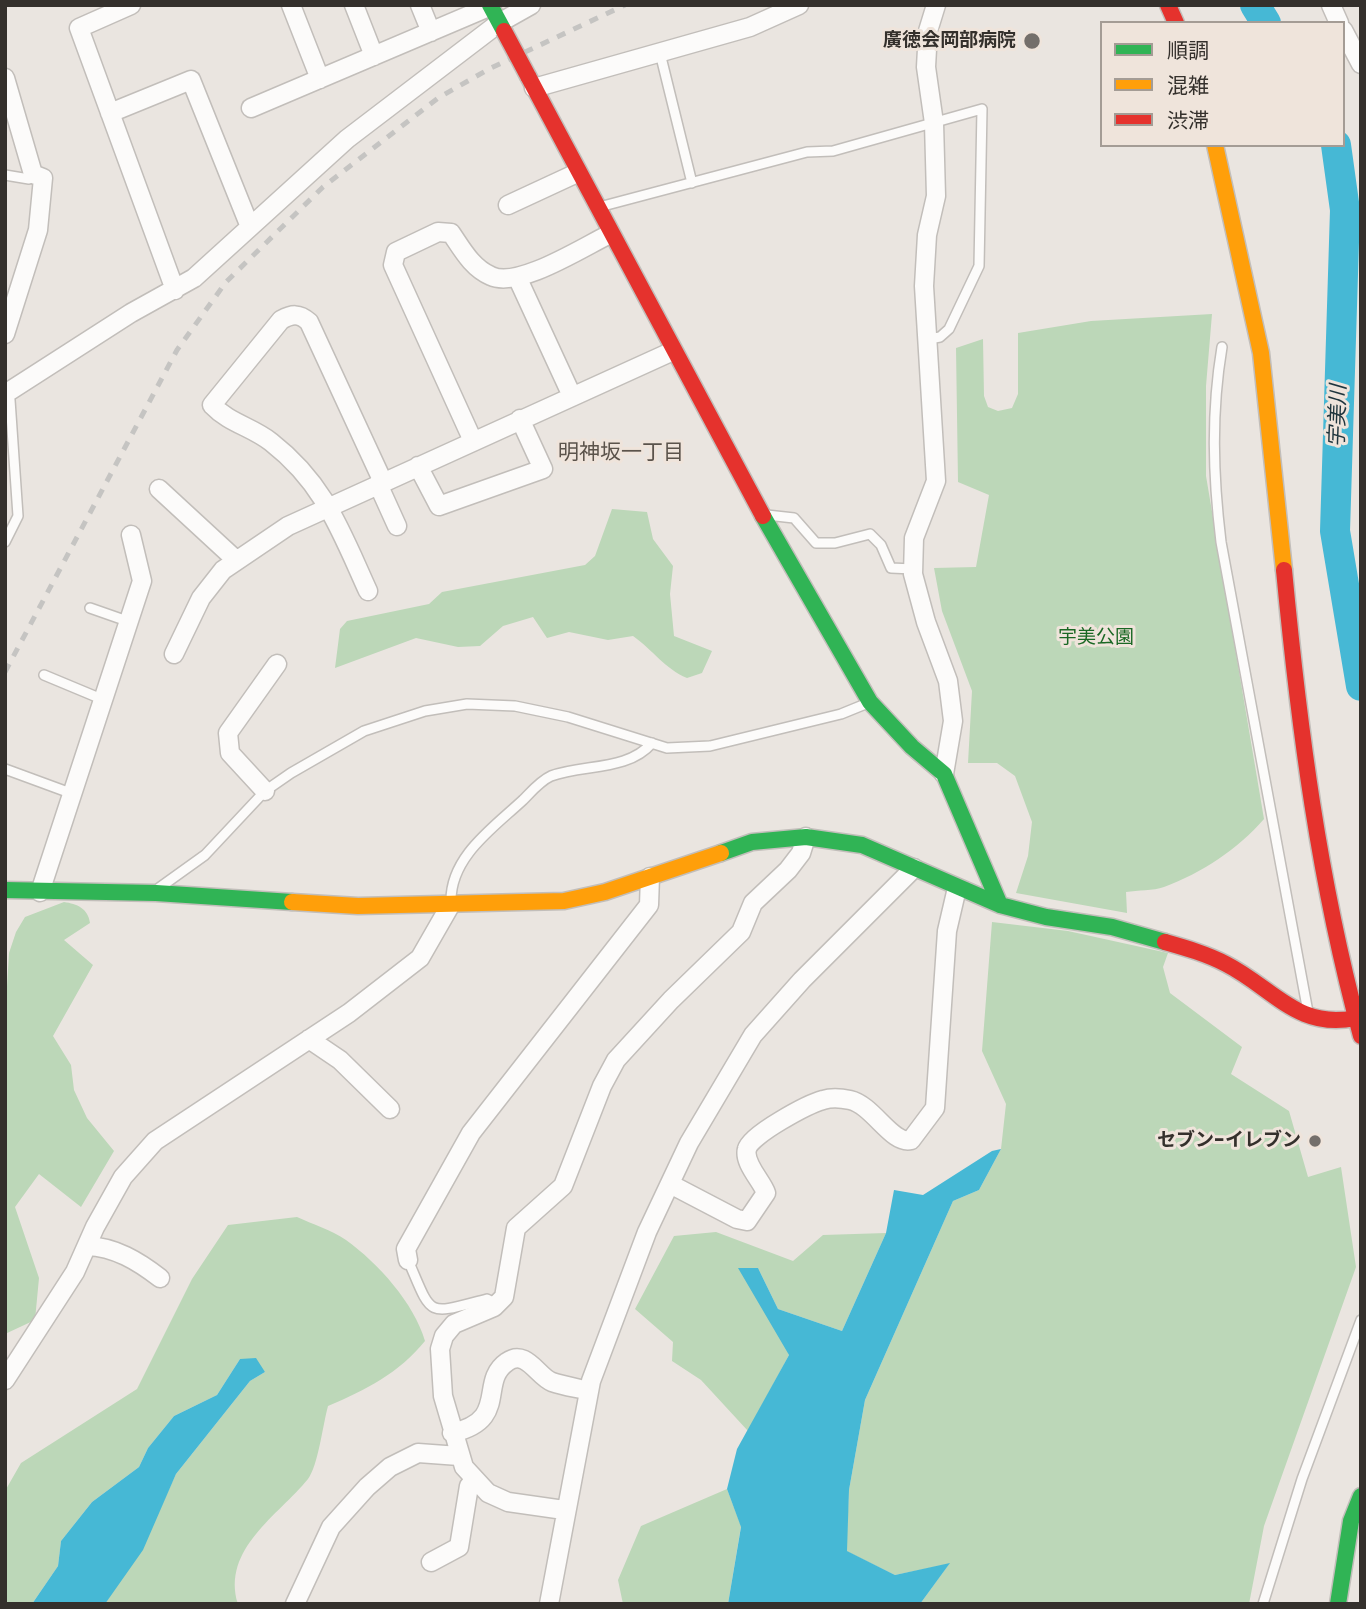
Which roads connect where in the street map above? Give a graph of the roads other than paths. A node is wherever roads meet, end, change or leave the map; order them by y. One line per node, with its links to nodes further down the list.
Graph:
1 (131, 5): 11 (street)
2 (291, 5): 21 (street)
3 (354, 5): 18 (street)
4 (420, 5): 15 (street)
5 (531, 5): 14 (street)
6 (799, 5): 17 (street)
7 (936, 5): 25 (street)
8 (1168, 5): 12 (street)
9 (1331, 5): 13 (street)
10 (490, 6): 14 (street); 15 (street)
11 (105, 10): 24 (street)
12 (1175, 21)
13 (1338, 21)
14 (502, 27): 22 (street, bridge); 33 (street)
15 (431, 32): 18 (street)
16 (1352, 37): 19 (street)
17 (660, 52): 22 (street); 30 (lane)
18 (374, 56): 21 (street)
19 (1361, 64)
20 (5, 78): 28 (street)
21 (320, 79): 23 (street)
22 (531, 82): 27 (street)
23 (251, 108)
24 (110, 113): 33 (street); 37 (street)
25 (934, 123): 30 (lane); 39 (street); 39 (lane)
26 (1215, 147): 79 (street)
27 (577, 173): 31 (street); 32 (street)
28 (33, 174): 29 (lane); 36 (street)
29 (5, 175)
30 (692, 183): 32 (lane)
31 (508, 205)
32 (596, 208): 34 (street)
33 (250, 227): 37 (street)
34 (610, 234): 35 (street); 41 (street)
35 (518, 279): 43 (street); 45 (street)
36 (14, 283): 38 (street)
37 (175, 290): 42 (street)
38 (5, 334)
39 (929, 339): 55 (street)
40 (1222, 347): 78 (lane)
41 (673, 351): 43 (street); 50 (street)
42 (6, 393): 53 (lane)
43 (572, 396): 44 (street)
44 (520, 419): 45 (street); 46 (street)
45 (473, 441): 46 (street)
46 (418, 466): 47 (street)
47 (381, 483): 49 (street); 49 (street); 51 (street)
48 (159, 489): 54 (street)
49 (330, 507): 54 (street); 56 (street)
50 (762, 514): 55 (lane); 63 (street)
51 (397, 526)
52 (131, 535): 58 (street)
53 (5, 542)
54 (236, 561): 59 (street)
55 (913, 569): 66 (street)
56 (368, 591)
57 (90, 608): 58 (lane)
58 (130, 622): 62 (street)
59 (174, 654)
60 (277, 664): 67 (street)
61 (44, 675): 62 (lane)
62 (104, 700): 68 (street)
63 (870, 702): 64 (lane); 66 (street)
64 (652, 743): 67 (lane); 76 (lane)
65 (5, 769): 68 (lane)
66 (944, 774): 77 (street)
67 (265, 791): 75 (lane)
68 (73, 794): 74 (street)
69 (806, 837): 70 (street); 71 (street); 87 (street)
70 (914, 867): 72 (street); 83 (street)
71 (650, 877): 76 (street); 85 (street)
72 (957, 888): 77 (street); 83 (street)
73 (5, 890): 74 (street)
74 (40, 892): 75 (street)
75 (156, 893): 76 (street)
76 (451, 904): 81 (street)
77 (1000, 905): 78 (street)
78 (1309, 1018): 79 (street)
79 (1355, 1018): 80 (street)
80 (1361, 1036)
81 (309, 1039): 82 (street); 84 (street)
82 (390, 1109)
83 (670, 1184): 90 (street)
84 (87, 1246): 86 (street); 89 (street)
85 (408, 1260): 87 (lane)
86 (160, 1278)
87 (497, 1304): 91 (street)
88 (1361, 1320): 99 (lane)
89 (5, 1380)
90 (589, 1391): 91 (street); 95 (street)
91 (452, 1433): 92 (street)
92 (459, 1456): 93 (street); 97 (street)
93 (475, 1480): 95 (street); 96 (street)
94 (1361, 1496): 100 (street)
95 (564, 1510): 98 (street)
96 (431, 1563)
97 (295, 1604)
98 (549, 1604)
99 (1263, 1604)
100 (1338, 1604)

